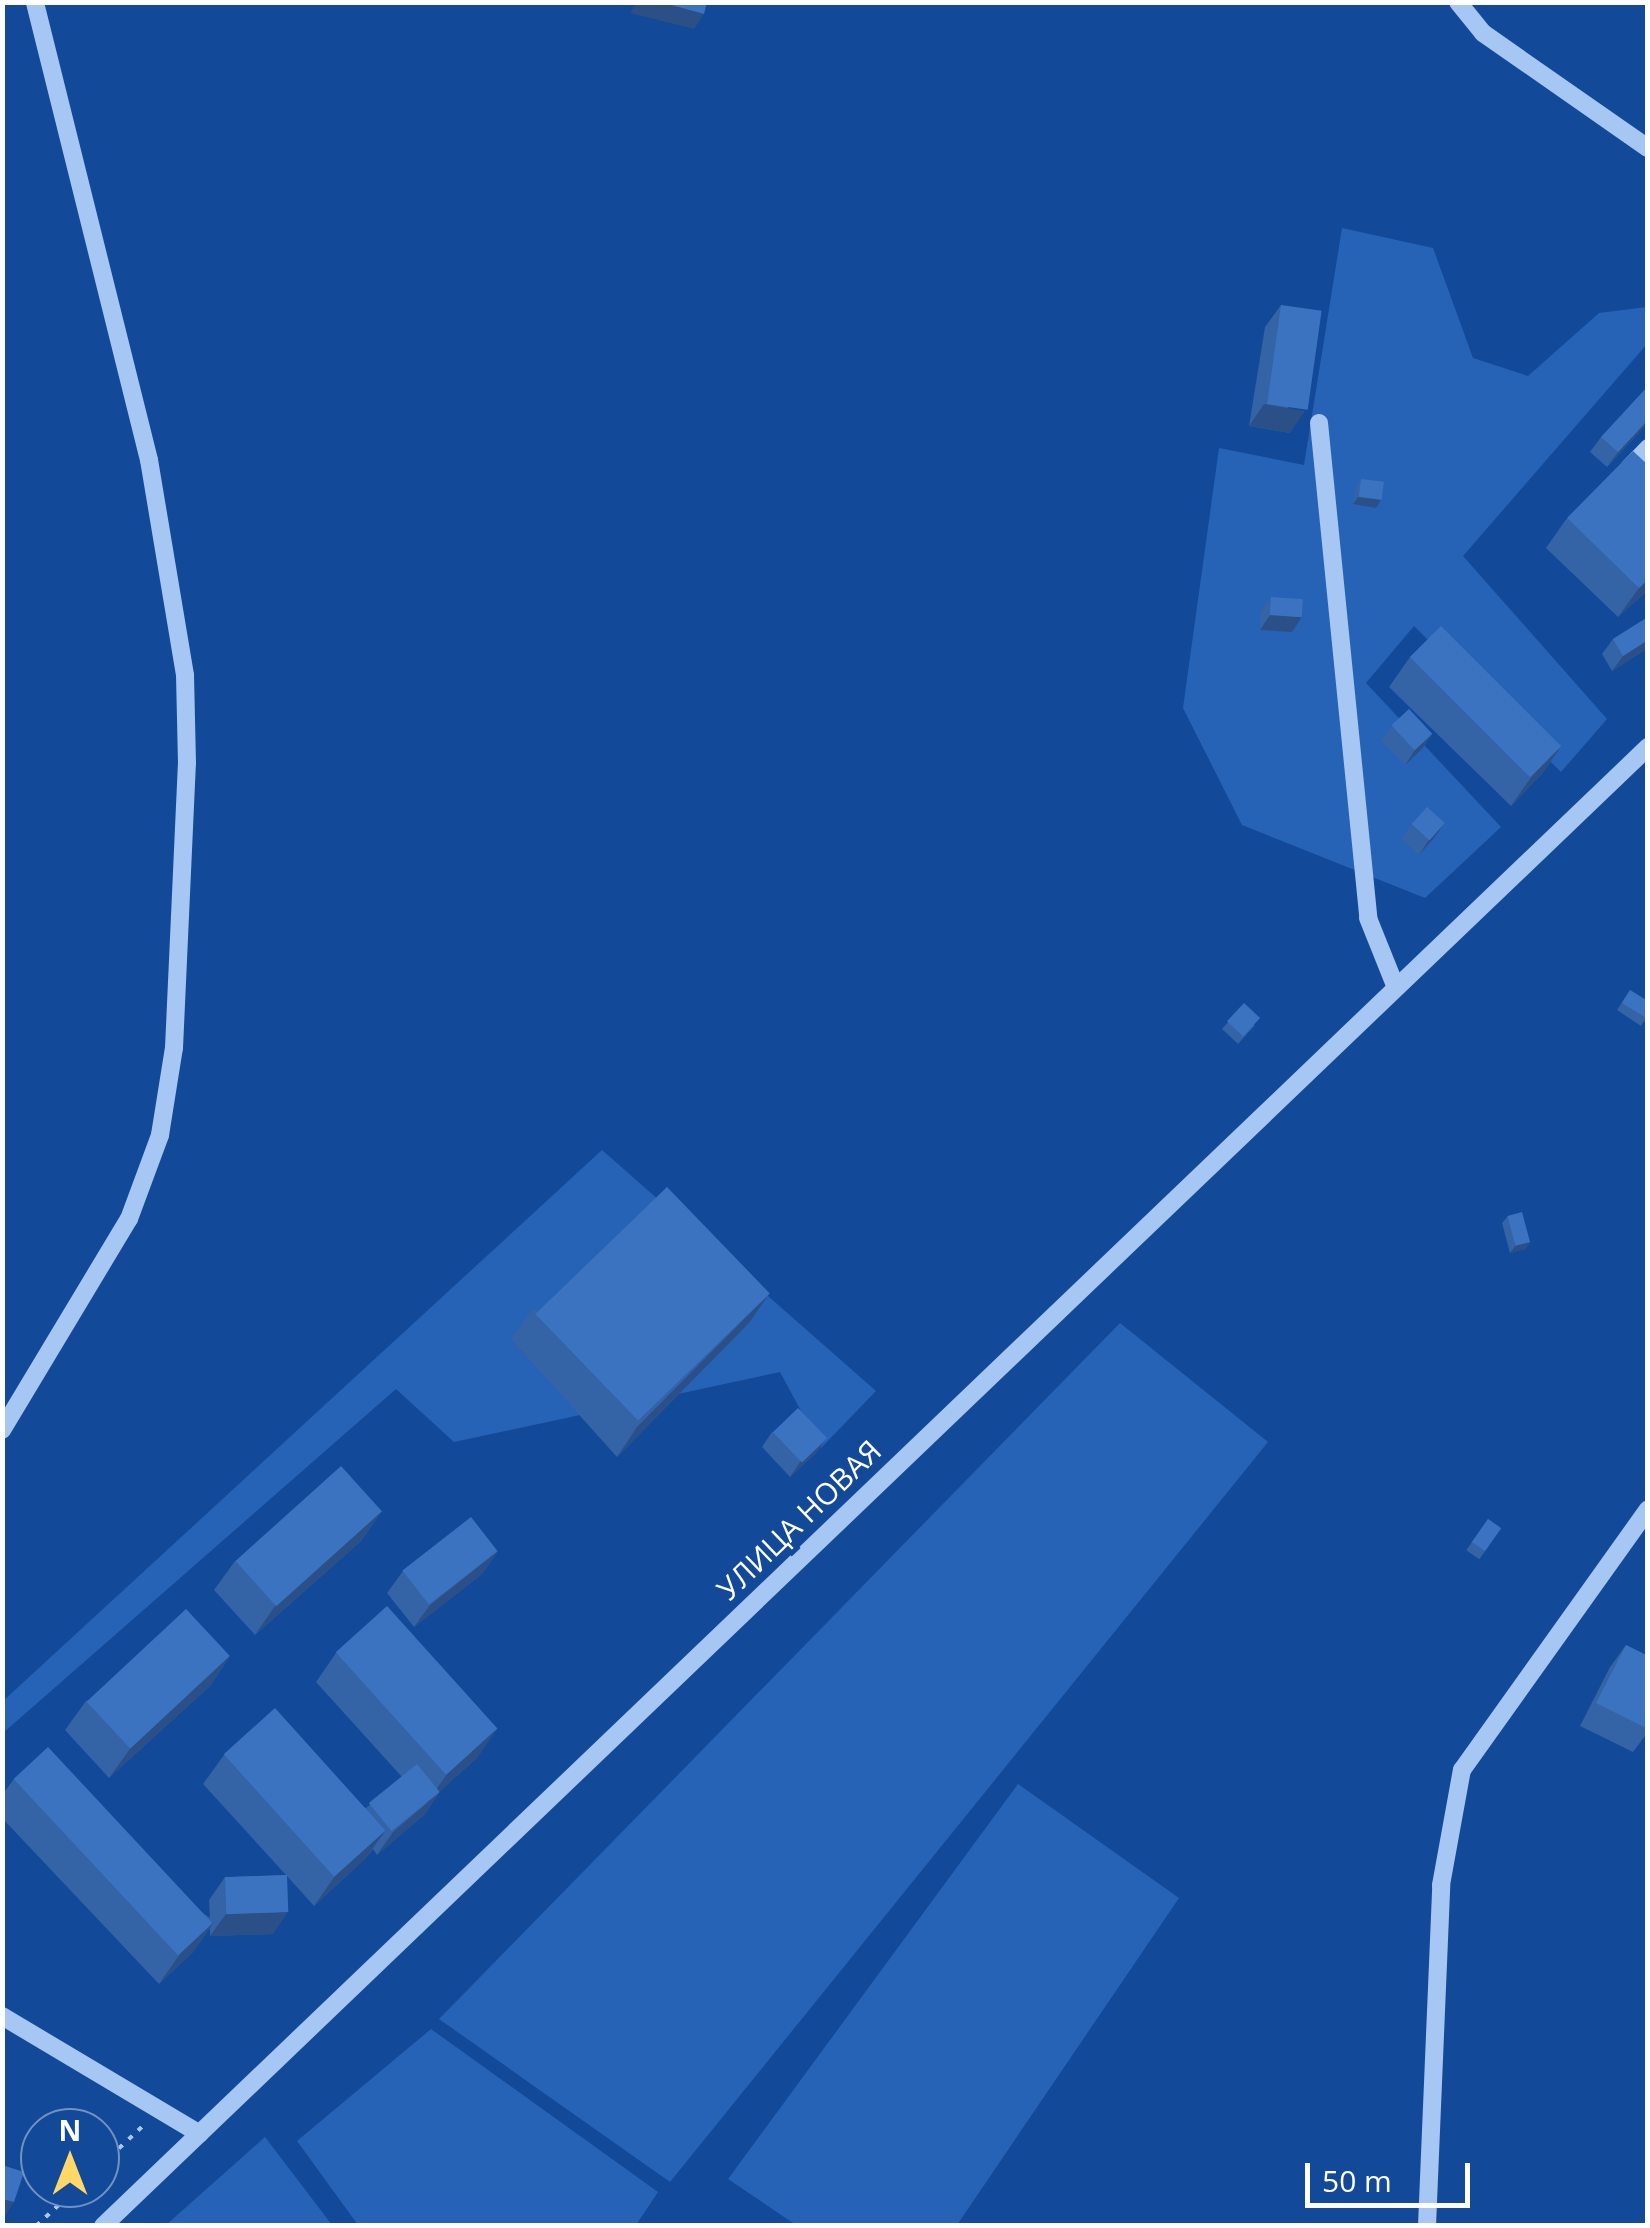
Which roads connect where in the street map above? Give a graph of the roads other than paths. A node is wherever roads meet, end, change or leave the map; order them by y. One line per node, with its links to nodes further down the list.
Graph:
1 (35, 2): 9 (street)
2 (1458, 2): 3 (street)
3 (1648, 148)
4 (1319, 424): 8 (street)
5 (1648, 448): 6 (street)
6 (1629, 468)
7 (1648, 747): 8 (street, УЛИЦА НОВАЯ)
8 (1396, 985): 12 (street, УЛИЦА НОВАЯ)
9 (2, 1430)
10 (1648, 1509): 14 (street)
11 (2, 2016): 12 (street)
12 (200, 2134): 13 (street, УЛИЦА НОВАЯ)
13 (103, 2226)
14 (1426, 2226)

